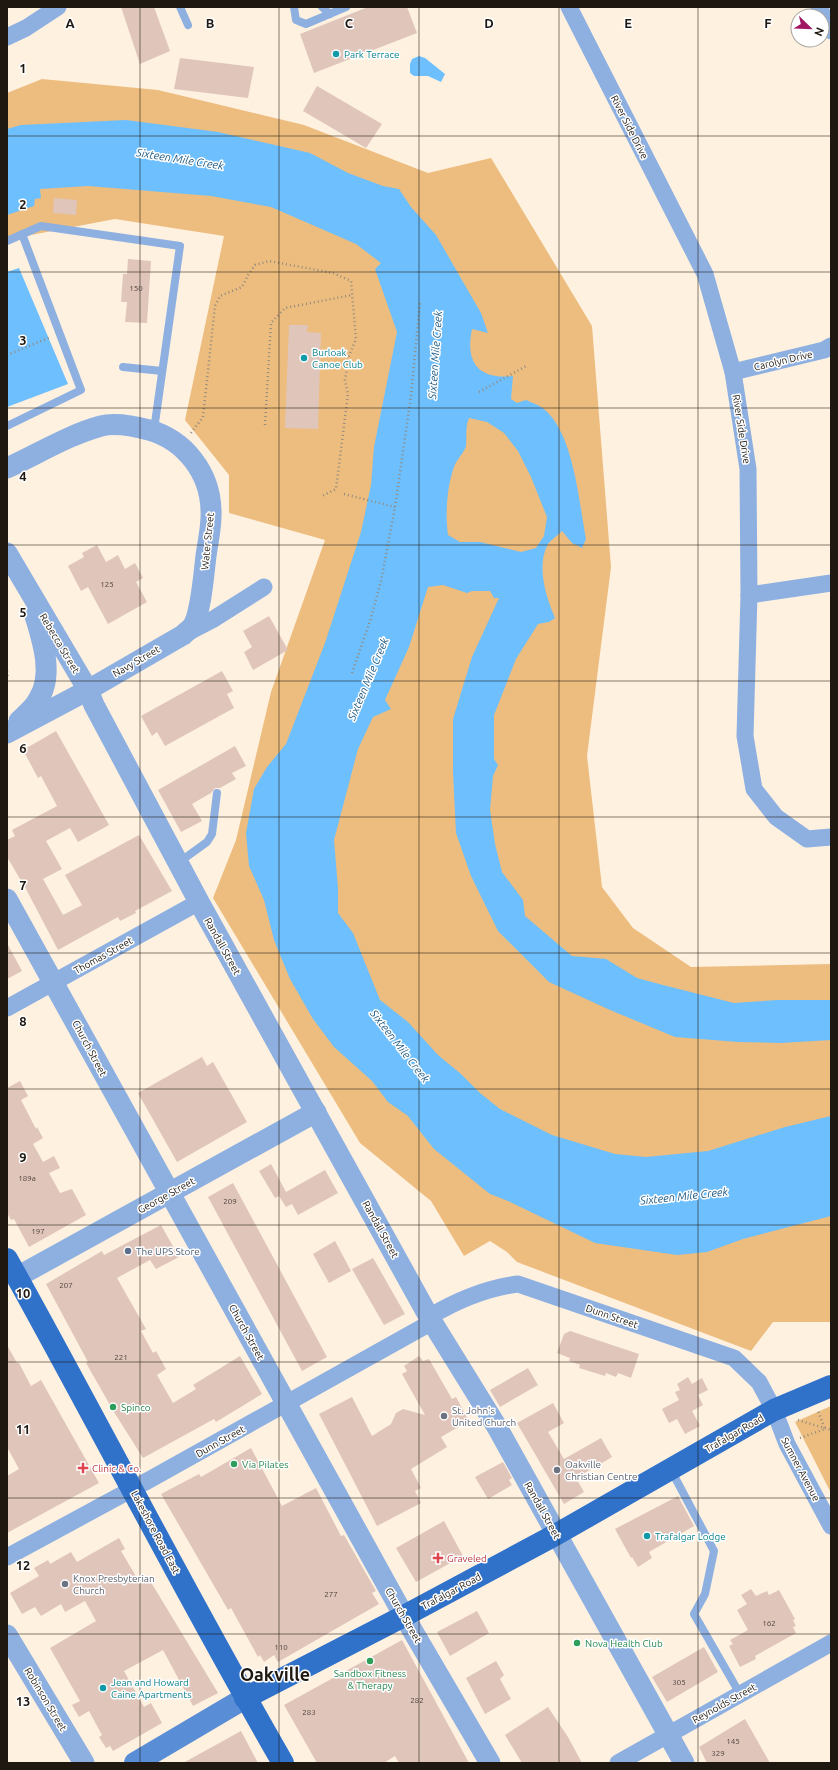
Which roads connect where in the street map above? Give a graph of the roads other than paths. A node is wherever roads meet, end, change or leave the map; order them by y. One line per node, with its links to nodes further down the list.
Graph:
1 (58, 7): 11 (street)
2 (180, 7): 9 (lane)
3 (294, 7): 8 (lane)
4 (322, 7): 8 (lane)
5 (346, 7): 8 (lane)
6 (569, 7): 17 (street, River Side Drive)
7 (819, 7): 10 (street)
8 (330, 14)
9 (188, 26)
10 (831, 31)
11 (7, 37)
12 (22, 234): 13 (lane); 16 (lane); 18 (lane)
13 (7, 241)
14 (831, 346): 17 (street, Carolyn Drive)
15 (123, 367): 16 (lane)
16 (162, 371): 19 (lane)
17 (733, 372): 25 (street, River Side Drive)
18 (7, 426)
19 (154, 431): 20 (street, Water Street); 26 (street, Water Street)
20 (7, 468)
21 (7, 553): 23 (street, Rebecca Street)
22 (831, 583): 25 (street)
23 (26, 587): 27 (street, Rebecca Street); 28 (street)
24 (264, 587): 26 (street, Navy Street)
25 (749, 595): 30 (street, River Side Drive)
26 (183, 635): 27 (street, Navy Street)
27 (88, 690): 28 (street, Navy Street); 31 (street, Randall Street)
28 (7, 733)
29 (217, 793): 31 (lane)
30 (831, 836)
31 (178, 863): 33 (street, Randall Street)
32 (7, 899): 34 (street, Church Street)
33 (199, 902): 34 (street, Thomas Street); 36 (street, Randall Street)
34 (54, 982): 35 (street, Thomas Street); 37 (street, Church Street)
35 (7, 1008)
36 (316, 1112): 37 (street, George Street); 39 (street, Randall Street)
37 (170, 1192): 38 (street, George Street); 41 (street, Church Street)
38 (12, 1268): 44 (main road, Lakeshore Road East)
39 (430, 1320): 41 (street, Dunn Street); 42 (street, Dunn Street); 46 (street, Randall Street)
40 (831, 1386): 42 (main road, Trafalgar Road)
41 (286, 1404): 44 (street, Dunn Street); 48 (street, Church Street)
42 (774, 1410): 43 (main road, Trafalgar Road); 45 (street, Sumner Avenue)
43 (670, 1470): 46 (main road, Trafalgar Road); 51 (lane)
44 (133, 1489): 47 (street, Dunn Street); 52 (main road, Lakeshore Road East)
45 (831, 1526)
46 (557, 1534): 48 (main road, Trafalgar Road); 53 (street, Randall Street)
47 (7, 1557)
48 (404, 1616): 52 (main road, Trafalgar Road); 57 (street, Church Street)
49 (7, 1635): 54 (street, Robinson Street)
50 (831, 1643): 51 (street, Reynolds Street)
51 (740, 1694): 53 (street, Reynolds Street)
52 (245, 1698): 55 (main road, Trafalgar Road); 56 (main road, Lakeshore Road East)
53 (668, 1735): 58 (street, Reynolds Street); 59 (street, Randall Street)
54 (84, 1763)
55 (135, 1763)
56 (282, 1763)
57 (490, 1763)
58 (618, 1763)
59 (684, 1763)

